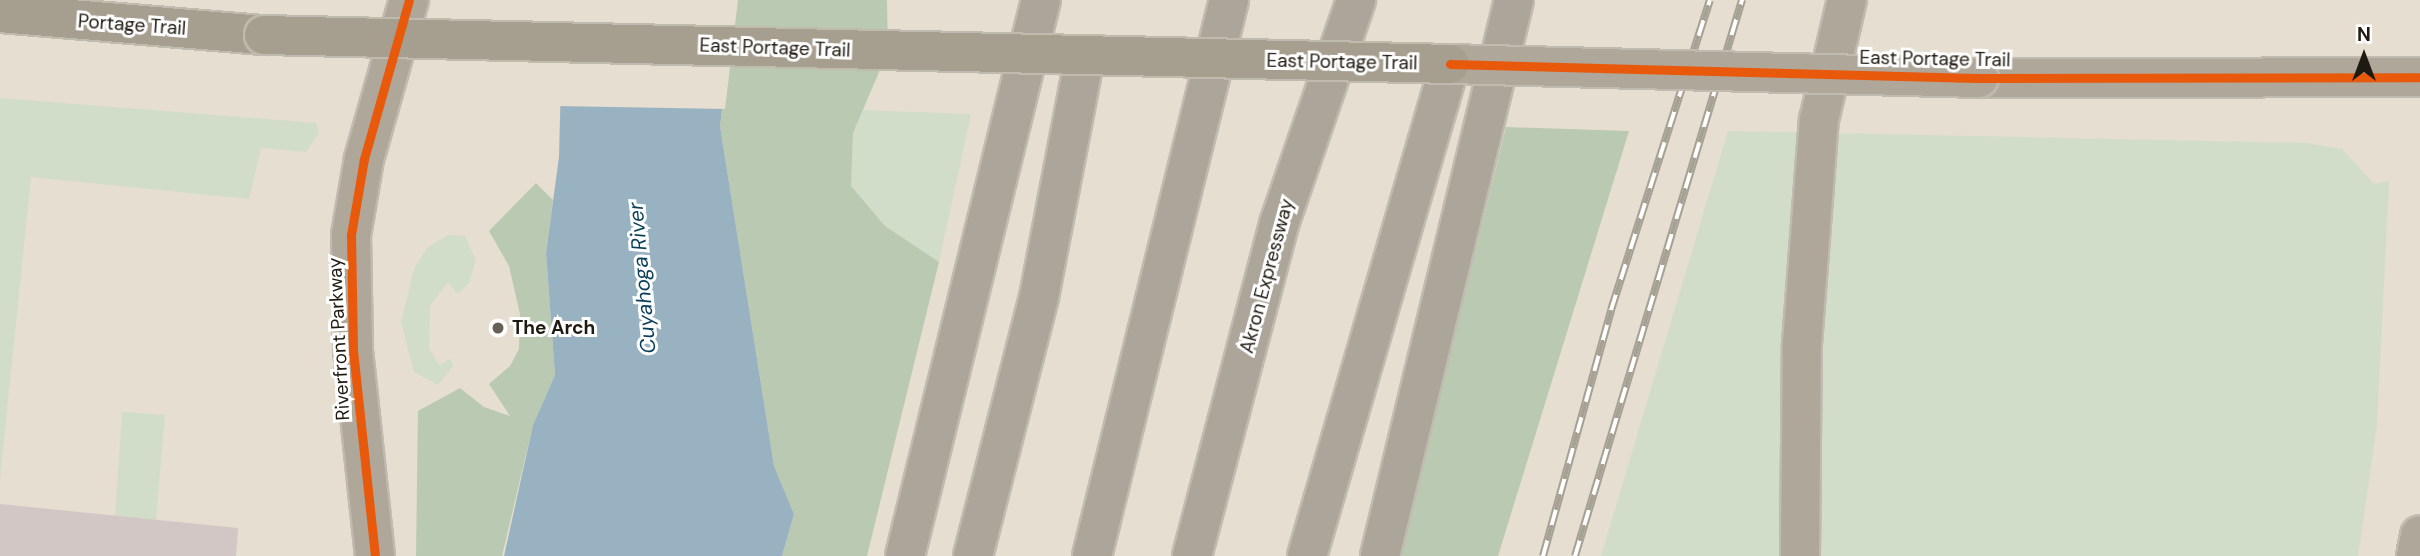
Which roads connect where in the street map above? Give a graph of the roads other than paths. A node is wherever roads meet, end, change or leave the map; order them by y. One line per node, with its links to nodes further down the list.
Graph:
1 (409, 0): 13 (street, Riverfront Parkway)
2 (1041, 0): 14 (highway)
3 (1228, 0): 16 (highway)
4 (1356, 0): 17 (highway, Akron Expressway)
5 (1514, 0): 19 (highway)
6 (1847, 0): 20 (street)
7 (0, 13): 8 (main road, Portage Trail)
8 (264, 35): 9 (main road, East Portage Trail, bridge)
9 (1085, 55): 10 (main road, East Portage Trail, bridge); 15 (highway)
10 (1450, 64): 11 (street, East Portage Trail, bridge); 18 (highway)
11 (2420, 77)
12 (2420, 535): 21 (street)
13 (376, 556)
14 (905, 556)
15 (973, 556)
16 (1092, 556)
17 (1192, 556)
18 (1307, 556)
19 (1380, 556)
20 (1800, 556)
21 (2417, 556)

